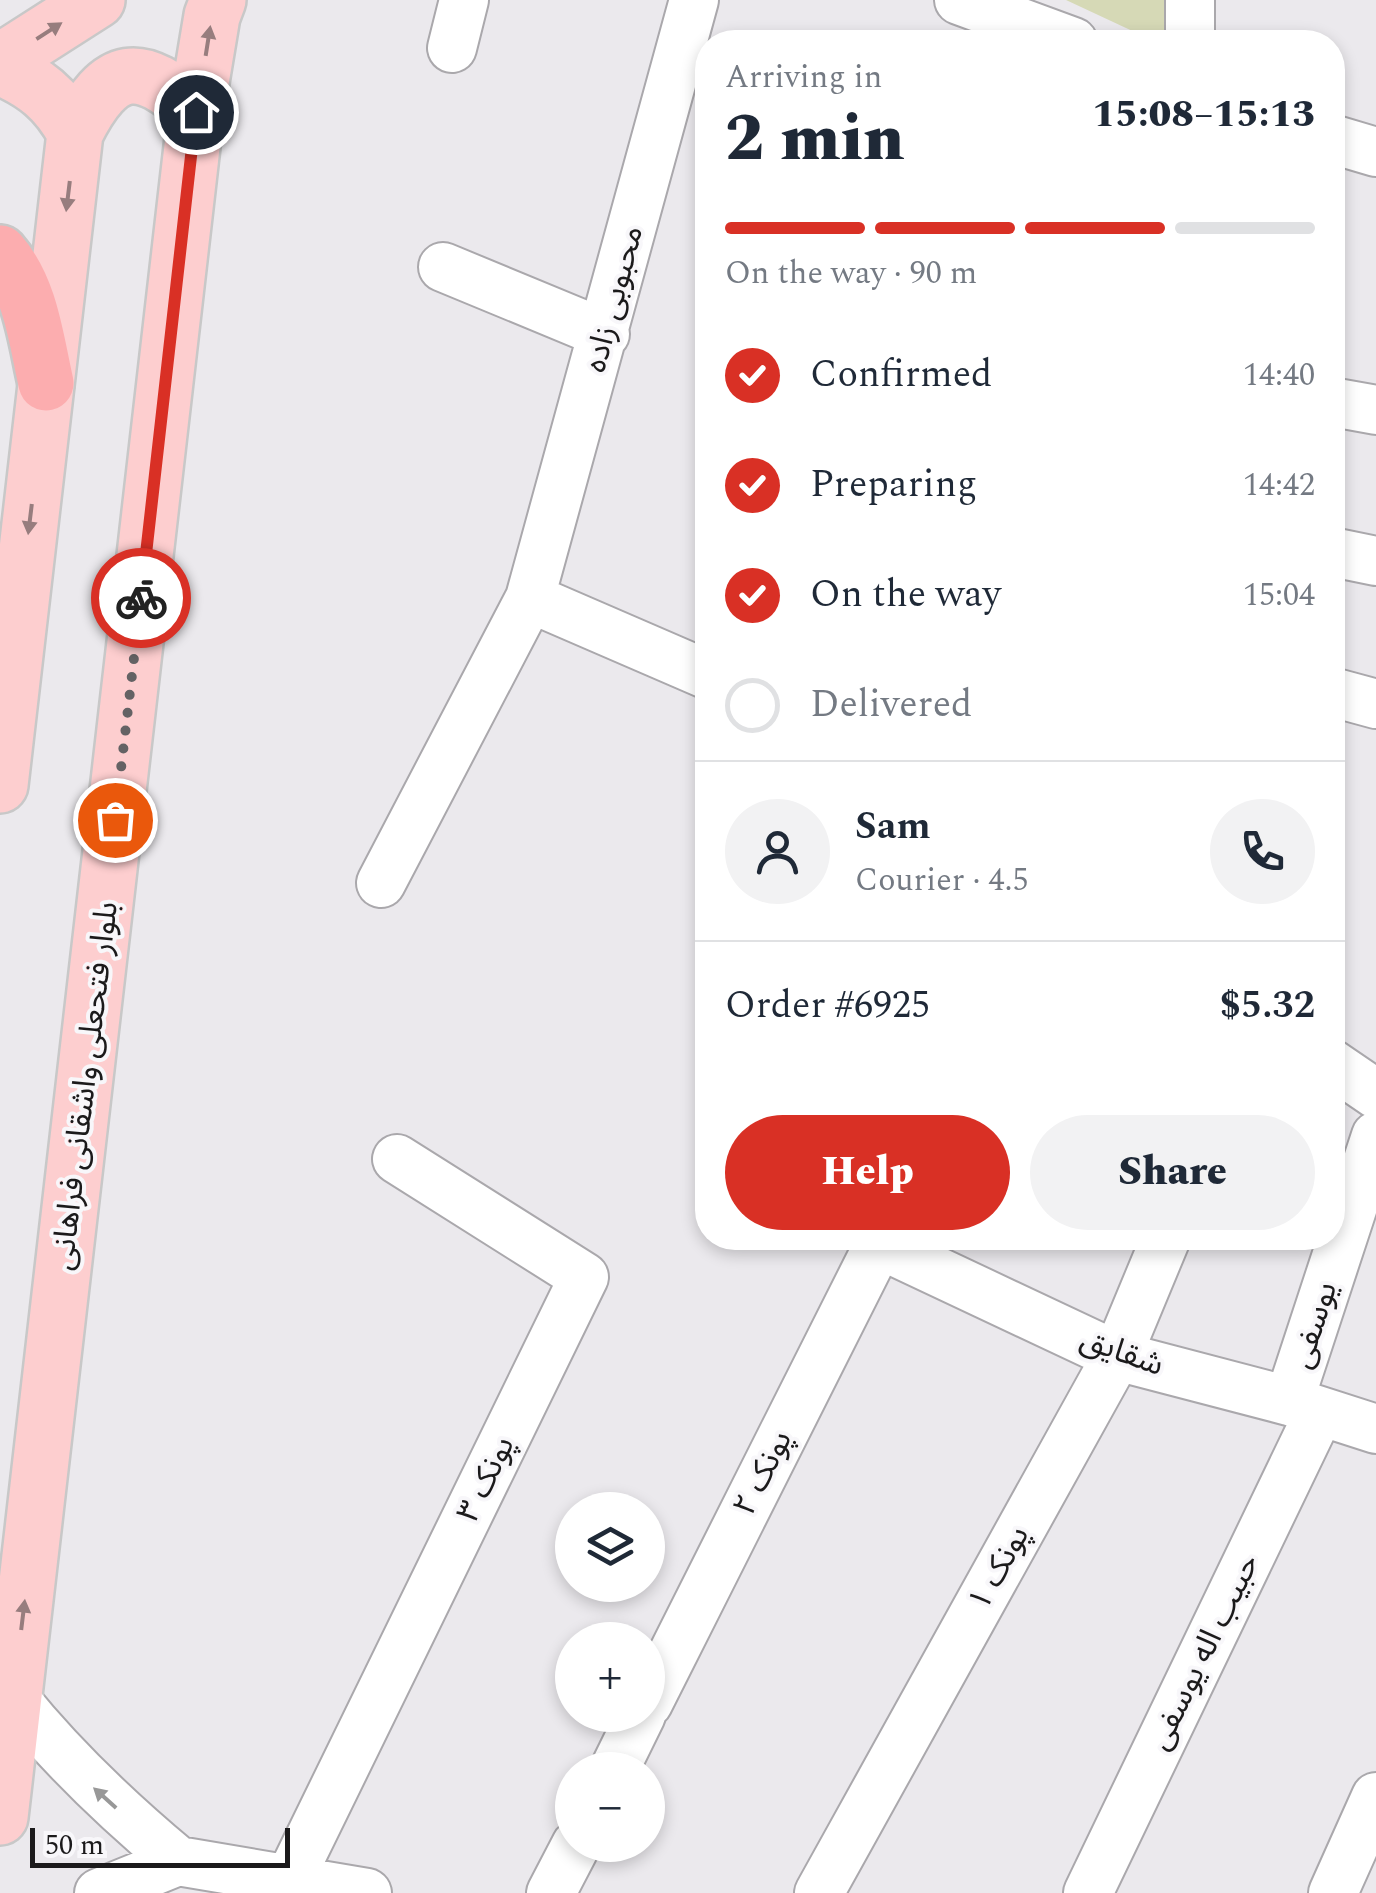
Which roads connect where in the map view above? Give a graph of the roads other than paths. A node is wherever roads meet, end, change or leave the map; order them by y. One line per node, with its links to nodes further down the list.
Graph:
1 (97, 0): 10 (main road, one-way to 1)
2 (218, 0): 11 (main road, بلوار فتحعلی واشقانی فراهانی, one-way to 2)
3 (464, 0): 9 (street)
4 (694, 0): 15 (street, محبوبی زاده)
5 (1190, 0): 8 (street)
6 (975, 13): 7 (street)
7 (1032, 30)
8 (1190, 30)
9 (452, 48)
10 (0, 65): 12 (main road)
11 (196, 112): 12 (main road); 39 (main road, بلوار فتحعلی واشقانی فراهانی, one-way to 11)
12 (75, 133): 16 (main road, one-way to 16)
13 (0, 253): 16 (highway)
14 (443, 267): 15 (street)
15 (605, 334): 21 (street, محبوبی زاده)
16 (46, 383): 25 (main road, one-way to 25)
17 (1345, 404): 18 (street)
18 (1376, 410)
19 (1345, 555): 20 (street)
20 (1376, 561)
21 (530, 598): 22 (street); 27 (street, محبوبی زاده)
22 (695, 669)
23 (1345, 696): 24 (street)
24 (1376, 704)
25 (4, 711): 26 (main road)
26 (0, 785)
27 (381, 884)
28 (1345, 1073): 29 (street)
29 (1376, 1094)
30 (1376, 1136): 36 (street, یوسفی)
31 (397, 1158): 44 (street, پونک ۳)
32 (876, 1250): 38 (street, پونک ۲)
33 (1161, 1250): 35 (street, پونک ۱)
34 (936, 1252): 35 (street, شقایق)
35 (1117, 1356): 36 (street, شقایق); 48 (street, پونک ۱)
36 (1304, 1406): 37 (street, شقایق); 49 (street, حبیب اله یوسفی)
37 (1376, 1429)
38 (665, 1669)
39 (14, 1698): 41 (main road, بلوار فتحعلی واشقانی فراهانی); 42 (street, one-way to 39)
40 (1376, 1796): 50 (street)
41 (0, 1816)
42 (178, 1861): 44 (street); 45 (street)
43 (568, 1862): 47 (street)
44 (286, 1886): 46 (street)
45 (98, 1893)
46 (366, 1893)
47 (552, 1893)
48 (819, 1893)
49 (1088, 1893)
50 (1334, 1893)

